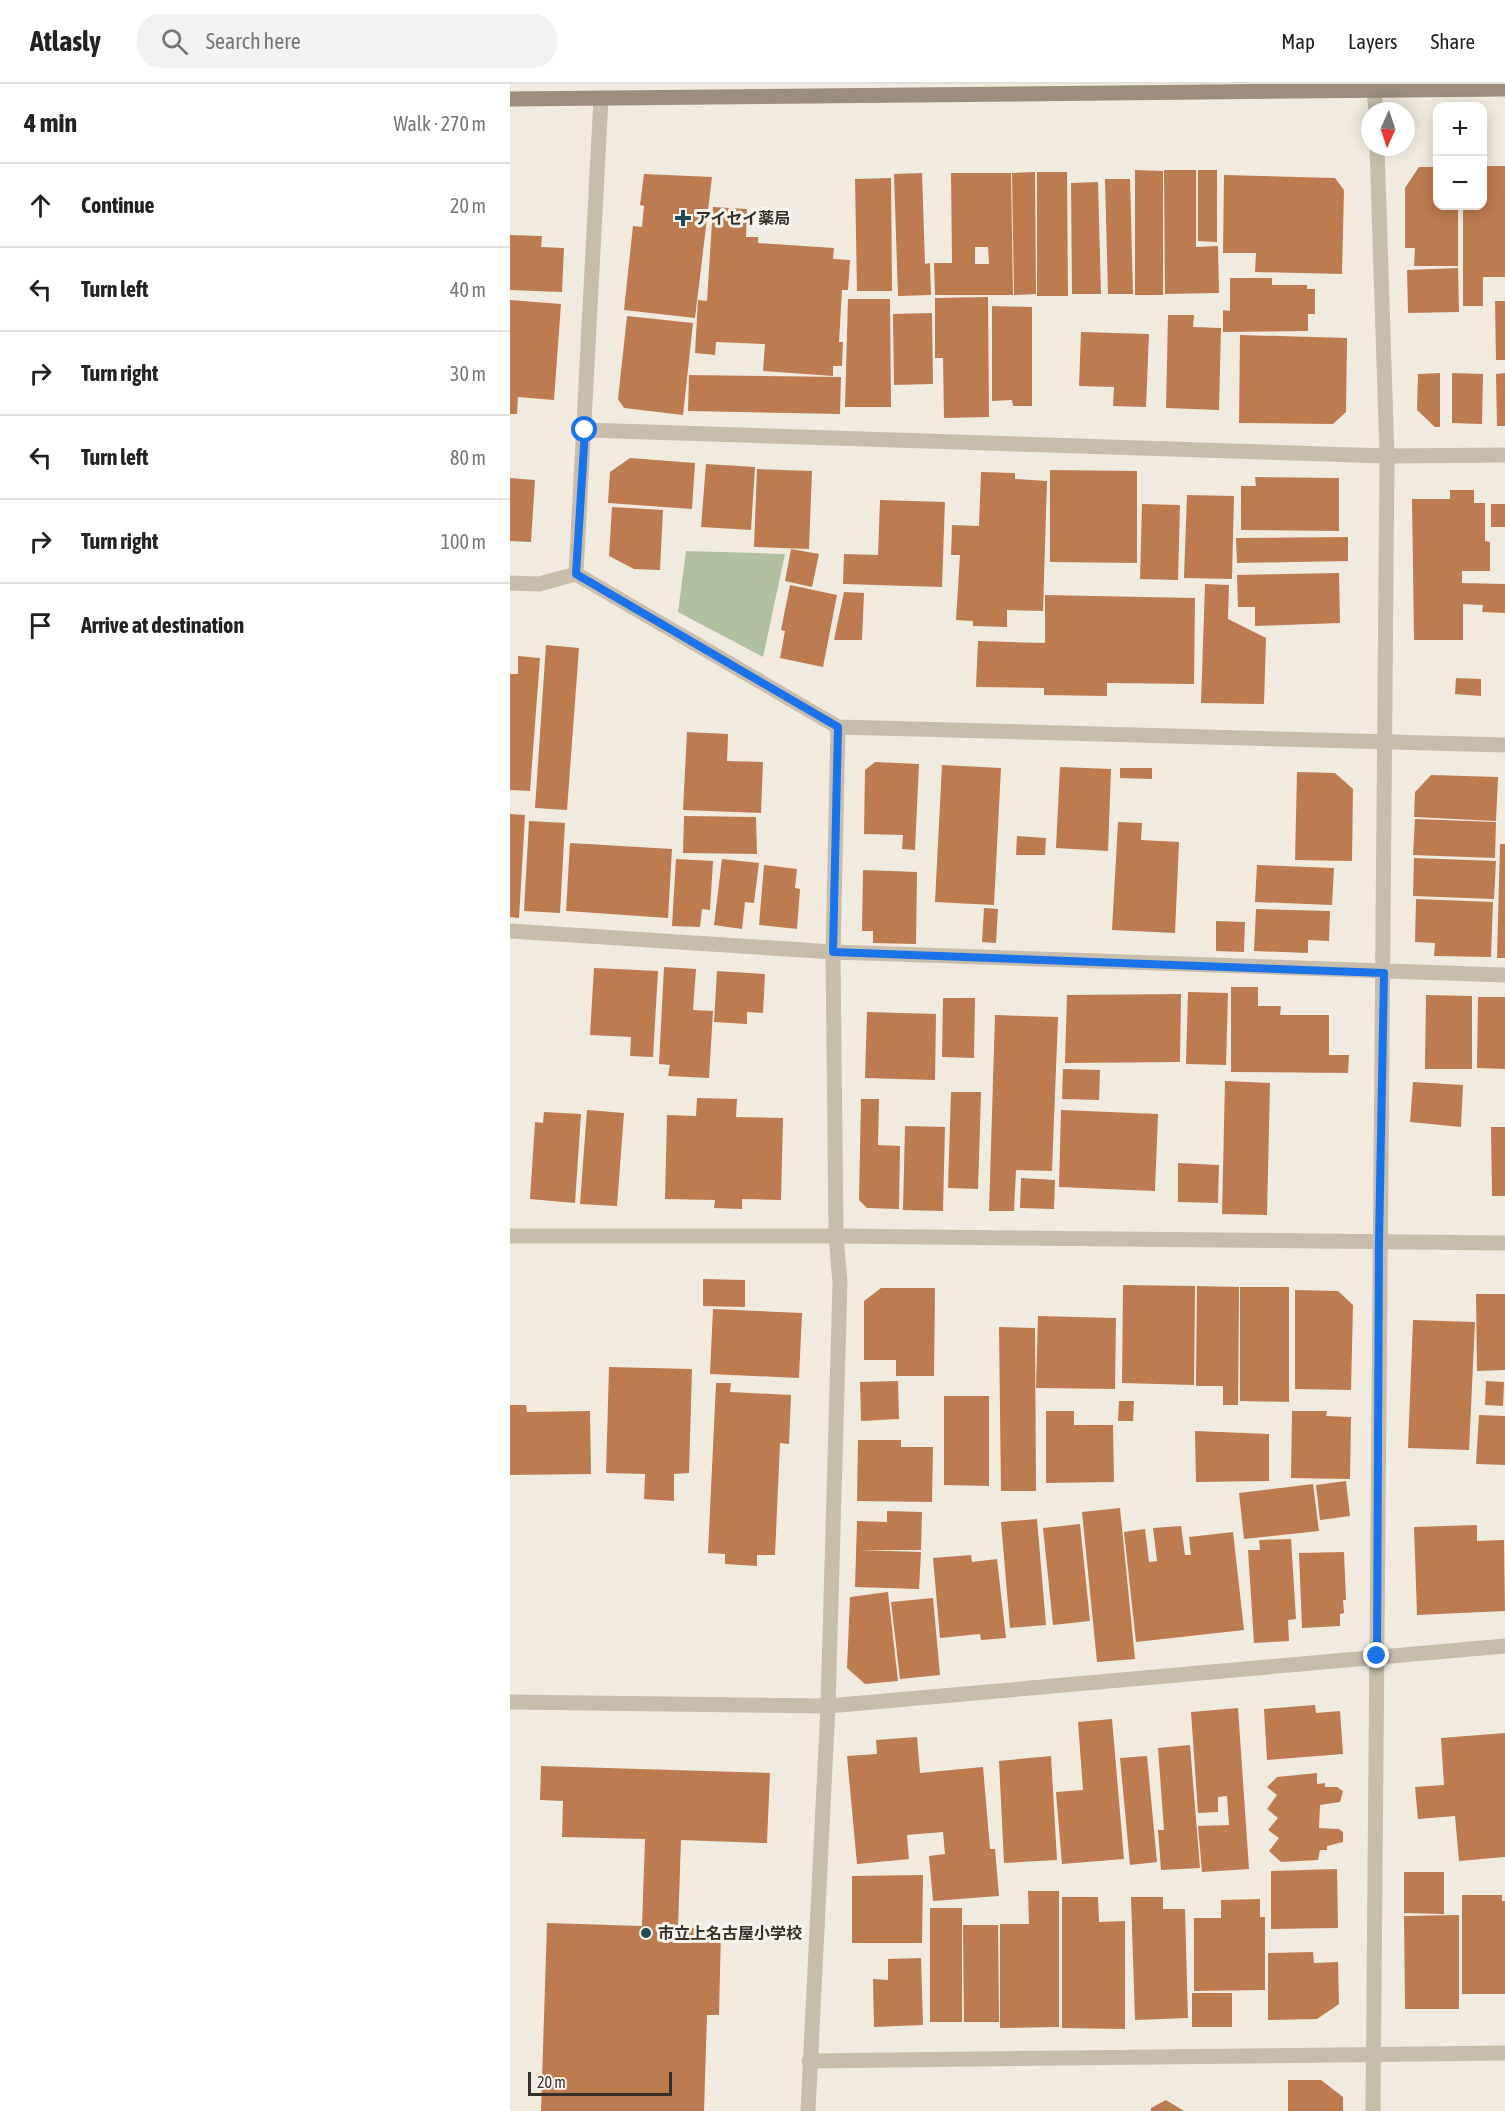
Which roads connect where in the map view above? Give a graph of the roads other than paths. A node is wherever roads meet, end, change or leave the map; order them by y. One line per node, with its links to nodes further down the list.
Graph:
1 (1374, 86): 2 (street); 3 (street); 5 (street)
2 (1505, 89)
3 (601, 98): 4 (street); 7 (street)
4 (510, 99)
5 (1375, 102)
6 (1377, 156): 9 (street)
7 (585, 430): 9 (street); 10 (street)
8 (1505, 455): 9 (street)
9 (1387, 456): 13 (street)
10 (576, 574): 11 (street); 12 (street)
11 (510, 583)
12 (838, 727): 13 (street); 16 (street)
13 (1386, 742): 14 (street); 17 (street)
14 (1505, 745)
15 (510, 931): 16 (street)
16 (833, 952): 17 (street); 20 (street)
17 (1384, 973): 18 (street); 21 (street)
18 (1505, 975)
19 (510, 1236): 20 (street)
20 (837, 1236): 21 (street); 26 (street)
21 (1379, 1242): 22 (street); 24 (street)
22 (1505, 1243)
23 (1505, 1646): 24 (street)
24 (1377, 1656): 26 (street); 28 (street)
25 (510, 1702): 26 (street)
26 (828, 1706): 29 (street)
27 (1505, 2054): 28 (street)
28 (1374, 2055): 29 (street); 31 (street)
29 (809, 2061): 30 (street)
30 (808, 2111)
31 (1373, 2111)

